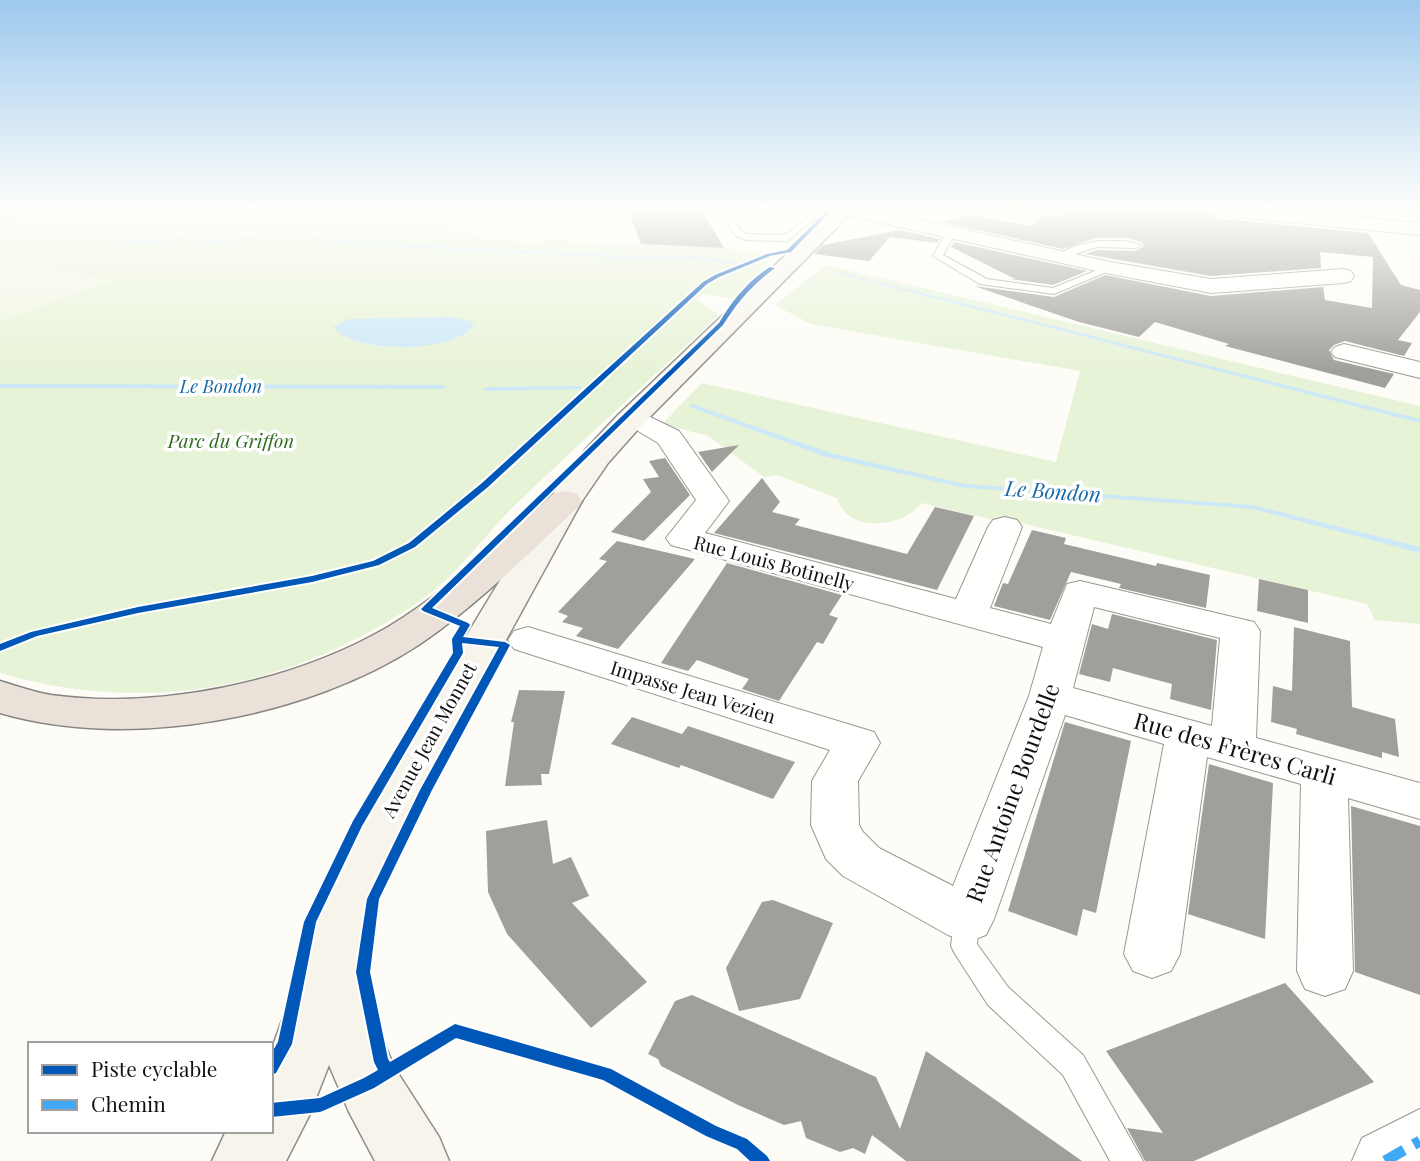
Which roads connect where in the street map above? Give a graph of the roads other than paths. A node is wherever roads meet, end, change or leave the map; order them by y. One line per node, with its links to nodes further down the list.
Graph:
1 (793, 263): 8 (street, Avenue Jean Monnet)
2 (951, 263): 4 (lane)
3 (1091, 263): 4 (street)
4 (1111, 268): 5 (street)
5 (1343, 276)
6 (1344, 352): 7 (street)
7 (1420, 370)
8 (661, 403): 9 (street, Avenue Jean Monnet); 11 (street, Rue Louis Botinelly)
9 (565, 501): 14 (highway); 21 (street, Avenue Jean Monnet)
10 (1005, 527): 11 (street)
11 (948, 609): 13 (street)
12 (528, 640): 17 (street, Impasse Jean Vezien)
13 (1065, 640): 15 (street, Rue Antoine Bourdelle); 16 (street, Rue Antoine Bourdelle)
14 (0, 696)
15 (1050, 696): 16 (street, Rue des Frères Carli); 20 (street, Rue Antoine Bourdelle)
16 (1210, 742): 18 (street, Rue des Frères Carli); 22 (street)
17 (858, 743): 20 (street, Rue Antoine Bourdelle)
18 (1324, 774): 19 (street, Rue des Frères Carli); 23 (street)
19 (1420, 802)
20 (967, 919): 29 (lane)
21 (336, 951): 24 (street, Avenue Jean Monnet); 28 (street, Avenue Jean Monnet)
22 (1152, 954)
23 (1325, 971)
24 (273, 1117)
25 (265, 1133): 27 (street)
26 (1420, 1141): 30 (street)
27 (246, 1161)
28 (415, 1161)
29 (1127, 1161)
30 (1385, 1161)

